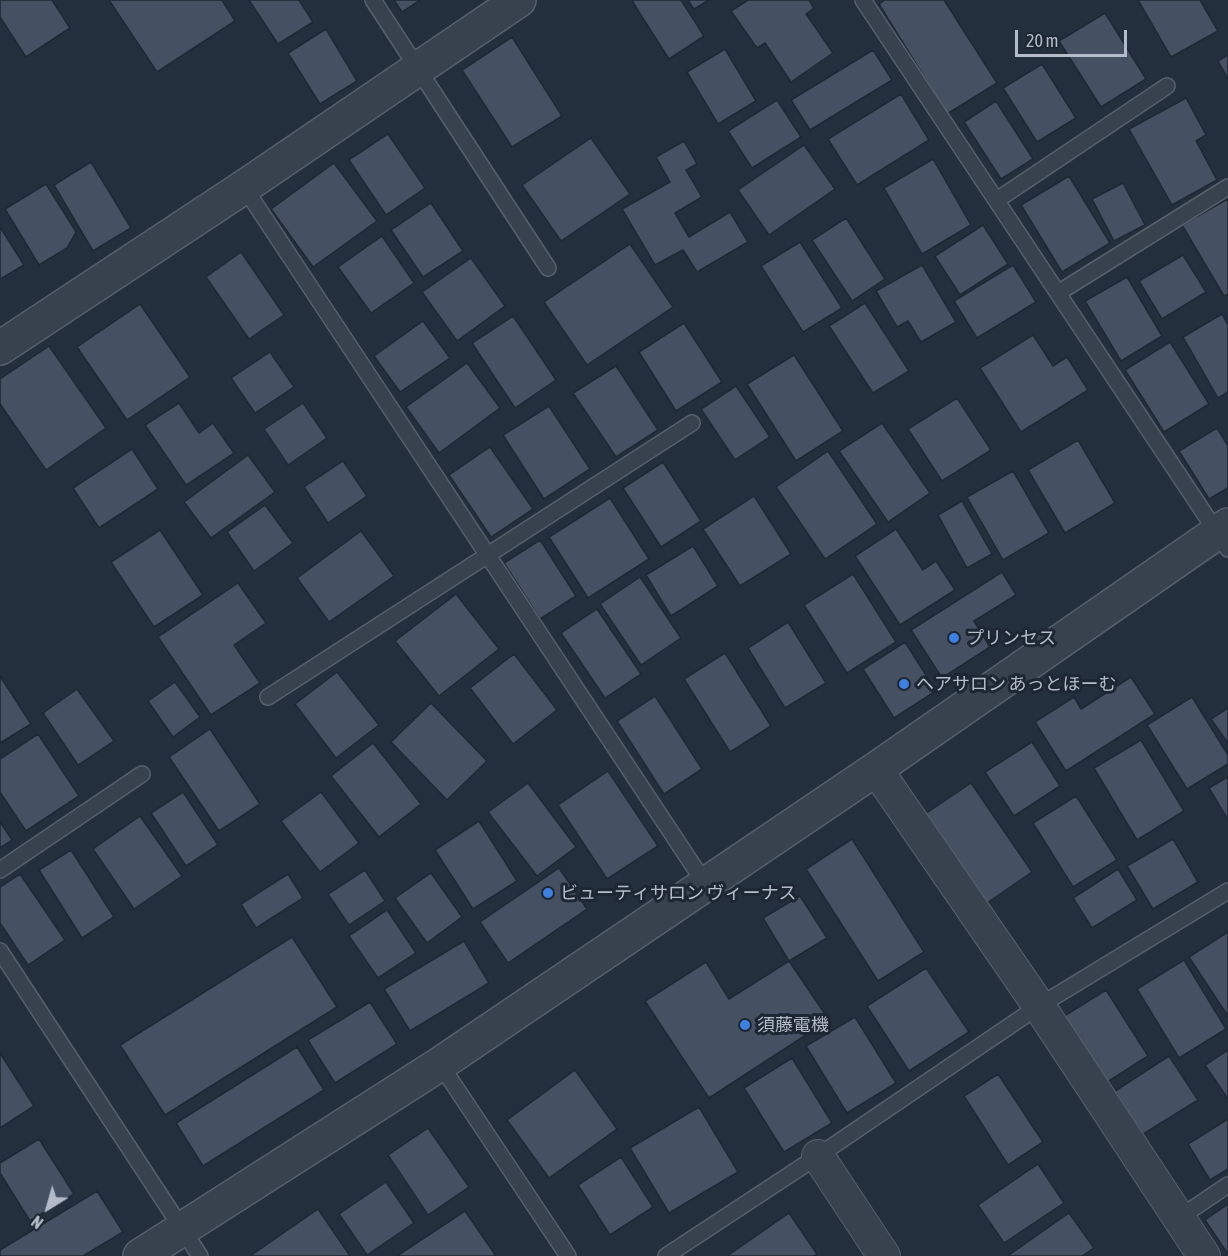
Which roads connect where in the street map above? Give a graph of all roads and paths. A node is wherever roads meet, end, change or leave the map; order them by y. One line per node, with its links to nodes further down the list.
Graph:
1 (373, 0): 4 (lane)
2 (519, 0): 4 (street)
3 (863, 0): 8 (lane)
4 (417, 67): 6 (street); 9 (lane)
5 (1167, 86): 8 (lane)
6 (244, 187): 11 (street); 14 (lane)
7 (1228, 188): 10 (lane)
8 (997, 200): 10 (lane)
9 (548, 268)
10 (1058, 293): 13 (lane)
11 (0, 348)
12 (692, 423): 14 (lane)
13 (1224, 535): 16 (street)
14 (486, 555): 15 (lane); 19 (lane)
15 (268, 697)
16 (876, 769): 19 (street); 22 (street)
17 (142, 774): 18 (lane)
18 (0, 870)
19 (706, 885): 23 (street)
20 (1228, 891): 22 (lane)
21 (0, 951): 27 (lane)
22 (1038, 1006): 24 (lane); 26 (street)
23 (440, 1064): 27 (street); 30 (lane)
24 (818, 1156): 31 (lane); 32 (street)
25 (1228, 1185): 26 (lane)
26 (1179, 1218): 33 (street)
27 (181, 1229): 28 (street); 29 (lane)
28 (140, 1256)
29 (200, 1256)
30 (568, 1256)
31 (666, 1256)
32 (884, 1256)
33 (1204, 1256)

